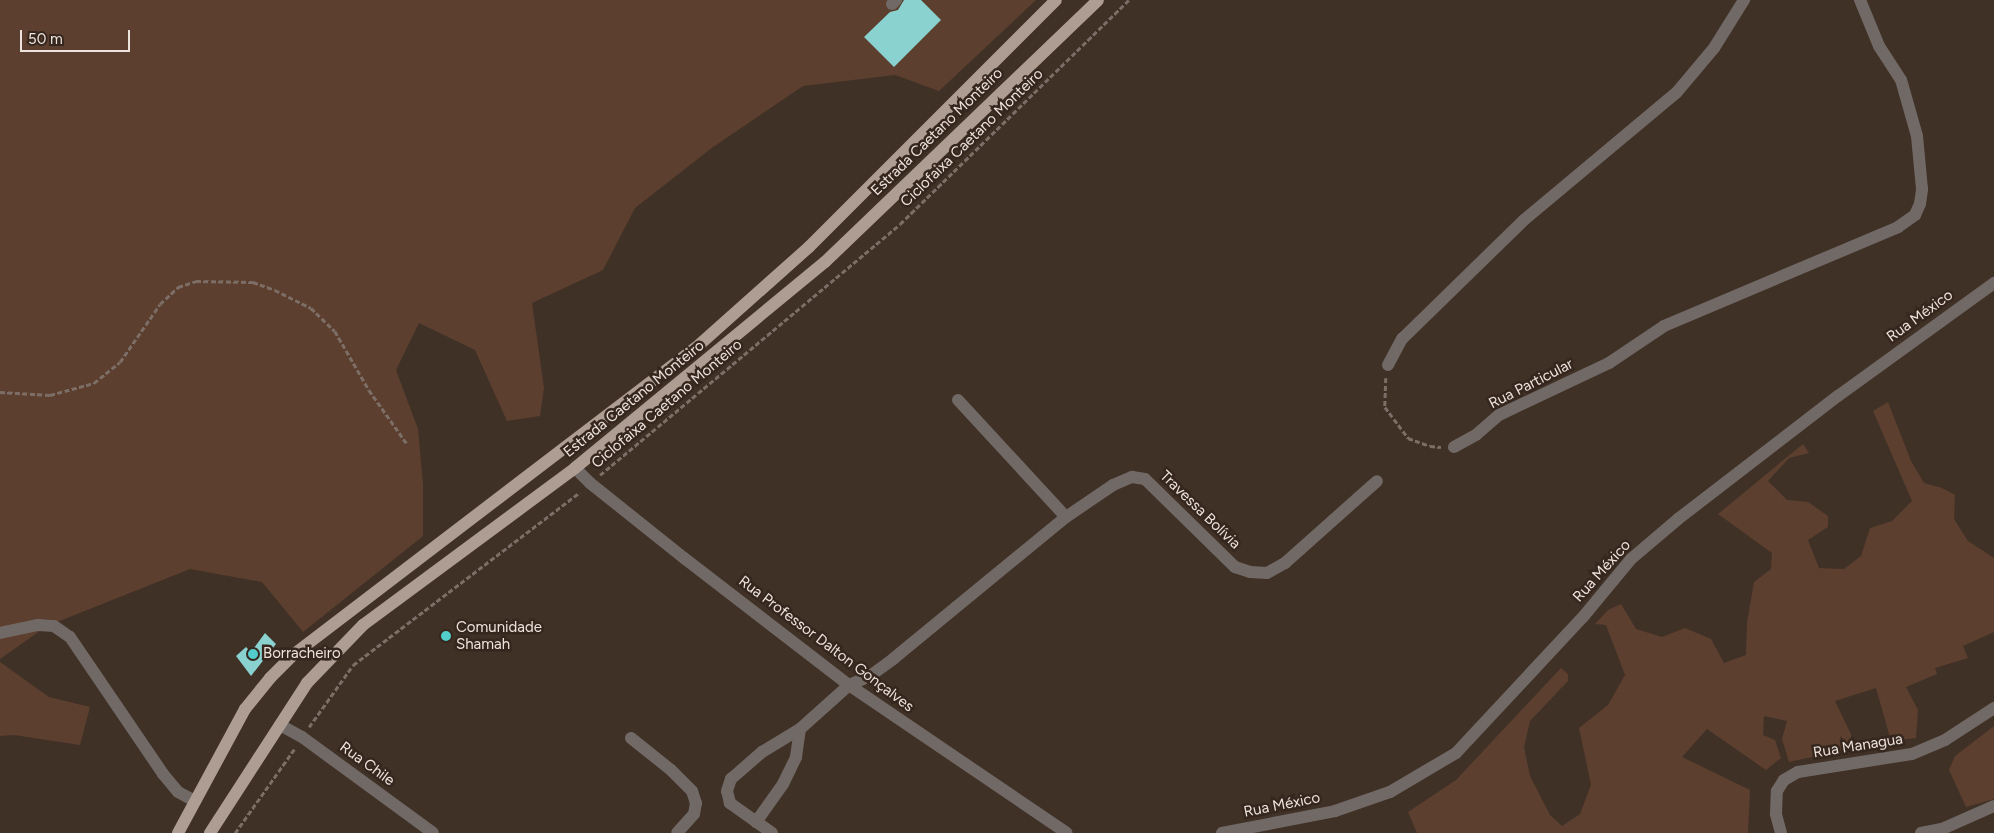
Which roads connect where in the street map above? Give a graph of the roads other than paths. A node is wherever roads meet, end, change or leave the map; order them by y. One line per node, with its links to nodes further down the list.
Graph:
1 (1056, 0): 18 (main road, Estrada Caetano Monteiro)
2 (1098, 0): 9 (main road, Estrada Caetano Monteiro)
3 (1744, 0): 6 (street)
4 (1860, 0): 8 (street, Rua Particular)
5 (1994, 283): 27 (street, Rua México)
6 (1388, 365)
7 (958, 400): 11 (street)
8 (1454, 447)
9 (575, 468): 13 (street, Rua Professor Dalton Gonçalves); 15 (main road, Estrada Caetano Monteiro)
10 (1378, 481): 11 (street, Travessa Bolívia)
11 (1066, 517): 13 (street, Travessa Bolívia)
12 (0, 633): 18 (street)
13 (849, 685): 16 (street, Travessa Bolívia); 26 (street, Rua Professor Dalton Gonçalves)
14 (1994, 708): 28 (street, Rua Managua)
15 (280, 725): 22 (main road, Estrada Caetano Monteiro); 23 (street, Rua Chile)
16 (800, 729): 20 (street); 20 (street, Travessa Bolívia)
17 (631, 738): 24 (street)
18 (195, 801): 21 (main road, Estrada Caetano Monteiro)
19 (1994, 806): 29 (street)
20 (756, 822): 25 (street, Travessa Bolívia)
21 (178, 833)
22 (210, 833)
23 (433, 833)
24 (677, 833)
25 (772, 833)
26 (1067, 833)
27 (1222, 833)
28 (1781, 833)
29 (1921, 833)

